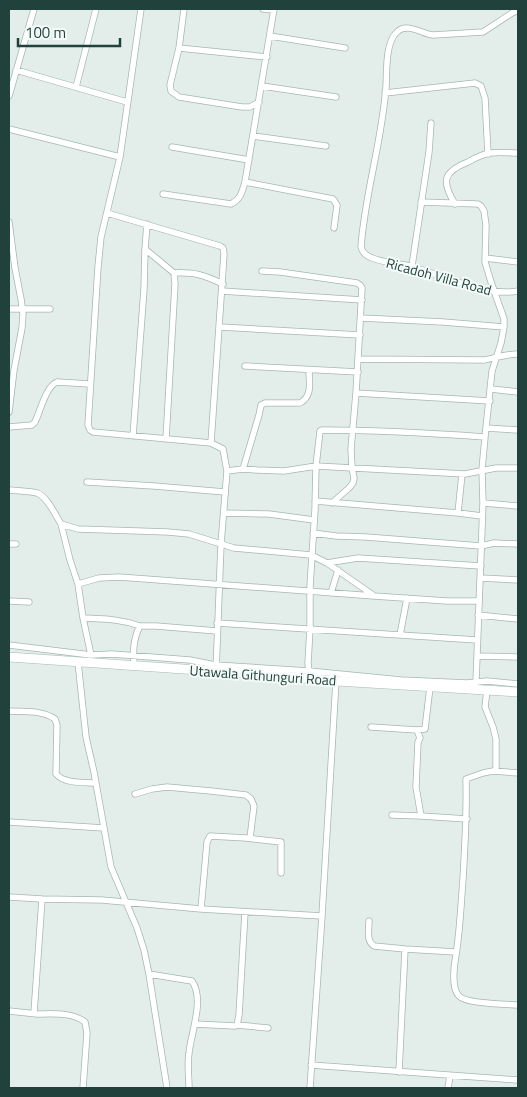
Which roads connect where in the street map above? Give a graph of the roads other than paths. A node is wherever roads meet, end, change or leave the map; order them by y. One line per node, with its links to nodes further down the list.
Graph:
1 (34, 9): 12 (street)
2 (96, 9): 14 (street)
3 (141, 9): 18 (street)
4 (184, 9): 9 (street)
5 (263, 9): 6 (street)
6 (274, 9): 8 (street)
7 (518, 10): 15 (street)
8 (270, 36): 10 (street); 11 (street)
9 (179, 48): 11 (street); 19 (street)
10 (345, 48)
11 (267, 57): 13 (street)
12 (16, 70): 14 (street); 16 (street)
13 (262, 86): 17 (street); 19 (street)
14 (76, 87): 18 (street)
15 (385, 93): 26 (street); 41 (street, Ricadoh Villa Road)
16 (9, 96)
17 (336, 97)
18 (127, 102): 27 (street)
19 (259, 102): 22 (street)
20 (431, 123): 31 (street)
21 (9, 129): 27 (street)
22 (253, 136): 23 (street); 28 (street)
23 (326, 146)
24 (172, 147): 28 (street)
25 (518, 153): 26 (street)
26 (488, 154): 32 (street)
27 (120, 157): 33 (street)
28 (249, 160): 29 (street)
29 (245, 182): 30 (street); 36 (street)
30 (162, 194)
31 (421, 202): 32 (street); 41 (street)
32 (455, 204): 39 (street)
33 (107, 213): 35 (street); 63 (street)
34 (9, 222): 37 (street)
35 (147, 224): 38 (street); 44 (street)
36 (334, 228)
37 (9, 229): 50 (street)
38 (145, 249): 43 (street); 73 (street)
39 (485, 258): 40 (street); 47 (street)
40 (518, 262)
41 (412, 266): 47 (street, Ricadoh Villa Road)
42 (262, 270): 48 (street)
43 (174, 273): 44 (street); 75 (street)
44 (223, 284): 45 (street)
45 (222, 291): 48 (street); 53 (street)
46 (518, 291): 47 (street, Ricadoh Villa Road)
47 (495, 292): 54 (street)
48 (362, 300): 52 (street)
49 (9, 308): 50 (street)
50 (22, 309): 51 (street); 60 (street)
51 (50, 309)
52 (361, 318): 54 (street); 55 (street)
53 (220, 327): 55 (street); 76 (street)
54 (504, 328): 57 (street)
55 (360, 335): 58 (street)
56 (518, 354): 57 (street)
57 (496, 358): 58 (street); 64 (street)
58 (359, 359): 62 (street)
59 (245, 366): 61 (street)
60 (11, 370): 68 (street)
61 (309, 370): 62 (street); 78 (street)
62 (358, 372): 66 (street)
63 (90, 384): 69 (street); 73 (street)
64 (491, 389): 65 (street); 67 (street)
65 (518, 392)
66 (356, 393): 67 (street); 71 (street)
67 (490, 401): 70 (street)
68 (9, 412)
69 (9, 427)
70 (486, 428): 72 (street); 74 (street)
71 (353, 430): 74 (street); 77 (street); 79 (street)
72 (518, 430)
73 (133, 436): 75 (street)
74 (485, 438): 81 (street)
75 (166, 439): 76 (street)
76 (211, 442): 82 (street)
77 (316, 466): 78 (street); 79 (street); 87 (street)
78 (243, 468): 82 (street)
79 (352, 468): 83 (street); 88 (street)
80 (518, 468): 81 (street)
81 (482, 470): 83 (street); 89 (street)
82 (227, 471): 86 (street)
83 (462, 474): 92 (street)
84 (87, 482): 86 (street)
85 (9, 490): 95 (street)
86 (225, 492): 91 (street)
87 (315, 501): 88 (street); 94 (street)
88 (332, 503): 92 (street)
89 (483, 503): 90 (street); 93 (street)
90 (518, 506)
91 (224, 512): 94 (street); 99 (street)
92 (458, 513): 93 (street)
93 (482, 516): 101 (street)
94 (314, 520): 96 (street)
95 (61, 524): 99 (street); 108 (street)
96 (313, 533): 101 (street); 102 (street)
97 (9, 544): 98 (street)
98 (16, 544)
99 (221, 544): 102 (street); 109 (street)
100 (518, 544): 101 (street)
101 (481, 546): 104 (street)
102 (311, 555): 103 (street); 110 (street)
103 (327, 562): 104 (street); 105 (street)
104 (481, 566): 106 (street)
105 (338, 570): 111 (street); 112 (street)
106 (480, 578): 107 (street); 115 (street)
107 (518, 580)
108 (78, 584): 109 (street); 118 (street)
109 (219, 584): 110 (street); 120 (street)
110 (310, 591): 111 (street); 122 (street)
111 (331, 593): 112 (street)
112 (374, 596): 113 (street)
113 (407, 598): 115 (street); 124 (street)
114 (9, 601): 116 (street)
115 (479, 601): 117 (street)
116 (29, 602)
117 (478, 615): 119 (street); 125 (street)
118 (83, 618): 121 (street); 127 (street)
119 (518, 619)
120 (217, 622): 122 (street); 123 (street)
121 (140, 626): 123 (street); 128 (street)
122 (310, 628): 124 (street); 136 (street)
123 (217, 631): 135 (street)
124 (400, 635): 125 (street)
125 (477, 640): 129 (street)
126 (9, 645): 127 (street)
127 (90, 655): 132 (street)
128 (134, 656): 132 (street); 134 (street); 135 (street)
129 (477, 656): 131 (street); 140 (street)
130 (9, 657): 133 (street, Utawala Githunguri Road)
131 (518, 658)
132 (102, 659): 133 (street, Utawala Githunguri Road); 134 (street, Utawala Githunguri Road)
133 (78, 662): 148 (street)
134 (134, 666): 135 (street, Utawala Githunguri Road)
135 (216, 668): 136 (street, Utawala Githunguri Road)
136 (310, 675): 137 (street, Utawala Githunguri Road); 140 (street)
137 (336, 681): 139 (street, Utawala Githunguri Road); 162 (street)
138 (518, 684): 140 (street)
139 (430, 686): 140 (street, Utawala Githunguri Road); 145 (street)
140 (474, 686): 141 (street, Utawala Githunguri Road)
141 (487, 690): 142 (street, Utawala Githunguri Road); 146 (street)
142 (518, 692)
143 (9, 711): 148 (street)
144 (371, 727): 145 (street)
145 (417, 730): 151 (street)
146 (496, 771): 147 (street); 152 (street)
147 (518, 773)
148 (96, 783): 154 (street)
149 (135, 794): 155 (street)
150 (392, 816): 151 (street)
151 (421, 816): 152 (street)
152 (467, 819): 165 (street)
153 (9, 822): 154 (street)
154 (104, 828): 159 (street)
155 (250, 838): 156 (street); 160 (street)
156 (281, 873)
157 (9, 897): 158 (street)
158 (42, 899): 159 (street); 169 (street)
159 (126, 902): 160 (street); 166 (street)
160 (202, 909): 161 (street)
161 (245, 912): 162 (street); 171 (street)
162 (322, 916): 173 (street)
163 (370, 921): 164 (street)
164 (406, 950): 165 (street); 174 (street)
165 (456, 952): 167 (street)
166 (149, 974): 170 (street); 178 (street)
167 (518, 1005)
168 (9, 1010): 169 (street)
169 (34, 1013): 177 (street)
170 (195, 1024): 171 (street); 179 (street)
171 (237, 1025): 172 (street)
172 (268, 1028)
173 (311, 1065): 174 (street); 180 (street)
174 (399, 1072): 175 (street)
175 (450, 1076): 176 (street); 181 (street)
176 (518, 1080)
177 (83, 1088)
178 (167, 1088)
179 (189, 1088)
180 (310, 1088)
181 (448, 1088)

